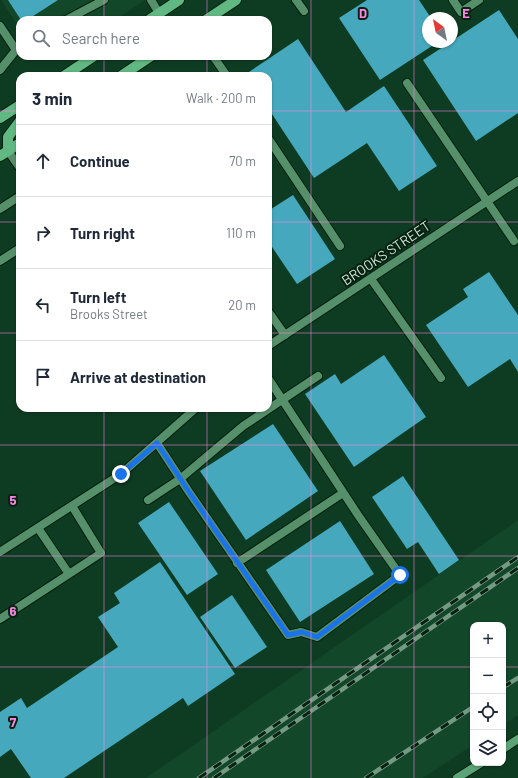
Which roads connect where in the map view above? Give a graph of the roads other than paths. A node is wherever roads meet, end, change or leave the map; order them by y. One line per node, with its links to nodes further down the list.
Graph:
1 (104, 0): 10 (street)
2 (151, 0): 9 (street)
3 (179, 0): 9 (main road)
4 (236, 0): 12 (main road)
5 (296, 0): 8 (street)
6 (453, 0): 7 (street)
7 (479, 0)
8 (304, 11)
9 (159, 13): 11 (main road)
10 (74, 16)
11 (155, 16)
12 (212, 16)
13 (0, 26): 14 (street)
14 (16, 46)
15 (16, 51): 20 (street)
16 (87, 60): 21 (main road)
17 (88, 60): 22 (main road)
18 (146, 60): 23 (main road)
19 (216, 60): 24 (street)
20 (0, 70)
21 (70, 72)
22 (78, 72)
23 (127, 72)
24 (224, 72)
25 (407, 83): 35 (street)
26 (16, 108): 27 (main road)
27 (0, 118)
28 (16, 126): 31 (main road)
29 (272, 144): 38 (street)
30 (16, 146): 31 (main road)
31 (4, 154): 32 (street)
32 (16, 164)
33 (518, 181): 35 (street, BROOKS STREET)
34 (16, 199): 36 (street)
35 (487, 201): 37 (street); 41 (street, BROOKS STREET)
36 (0, 209)
37 (517, 243)
38 (340, 246)
39 (16, 251): 40 (street)
40 (0, 261)
41 (372, 279): 43 (street, BROOKS STREET); 46 (street)
42 (272, 317): 43 (street)
43 (285, 335): 44 (street, BROOKS STREET)
44 (272, 343)
45 (318, 376): 48 (street)
46 (441, 378)
47 (272, 384): 48 (street)
48 (282, 399): 49 (street); 54 (street)
49 (272, 406)
50 (192, 412): 52 (street)
51 (263, 412): 53 (street)
52 (157, 443): 53 (street); 56 (street)
53 (180, 479): 55 (street); 59 (street)
54 (343, 493): 59 (street); 59 (street)
55 (148, 500)
56 (72, 506): 57 (street); 60 (street)
57 (38, 528): 58 (street); 60 (street)
58 (0, 552)
59 (238, 563)
60 (69, 574): 61 (street)
61 (0, 619)
62 (518, 739): 63 (street)
63 (506, 747)
64 (476, 766): 65 (street)
65 (457, 778)

